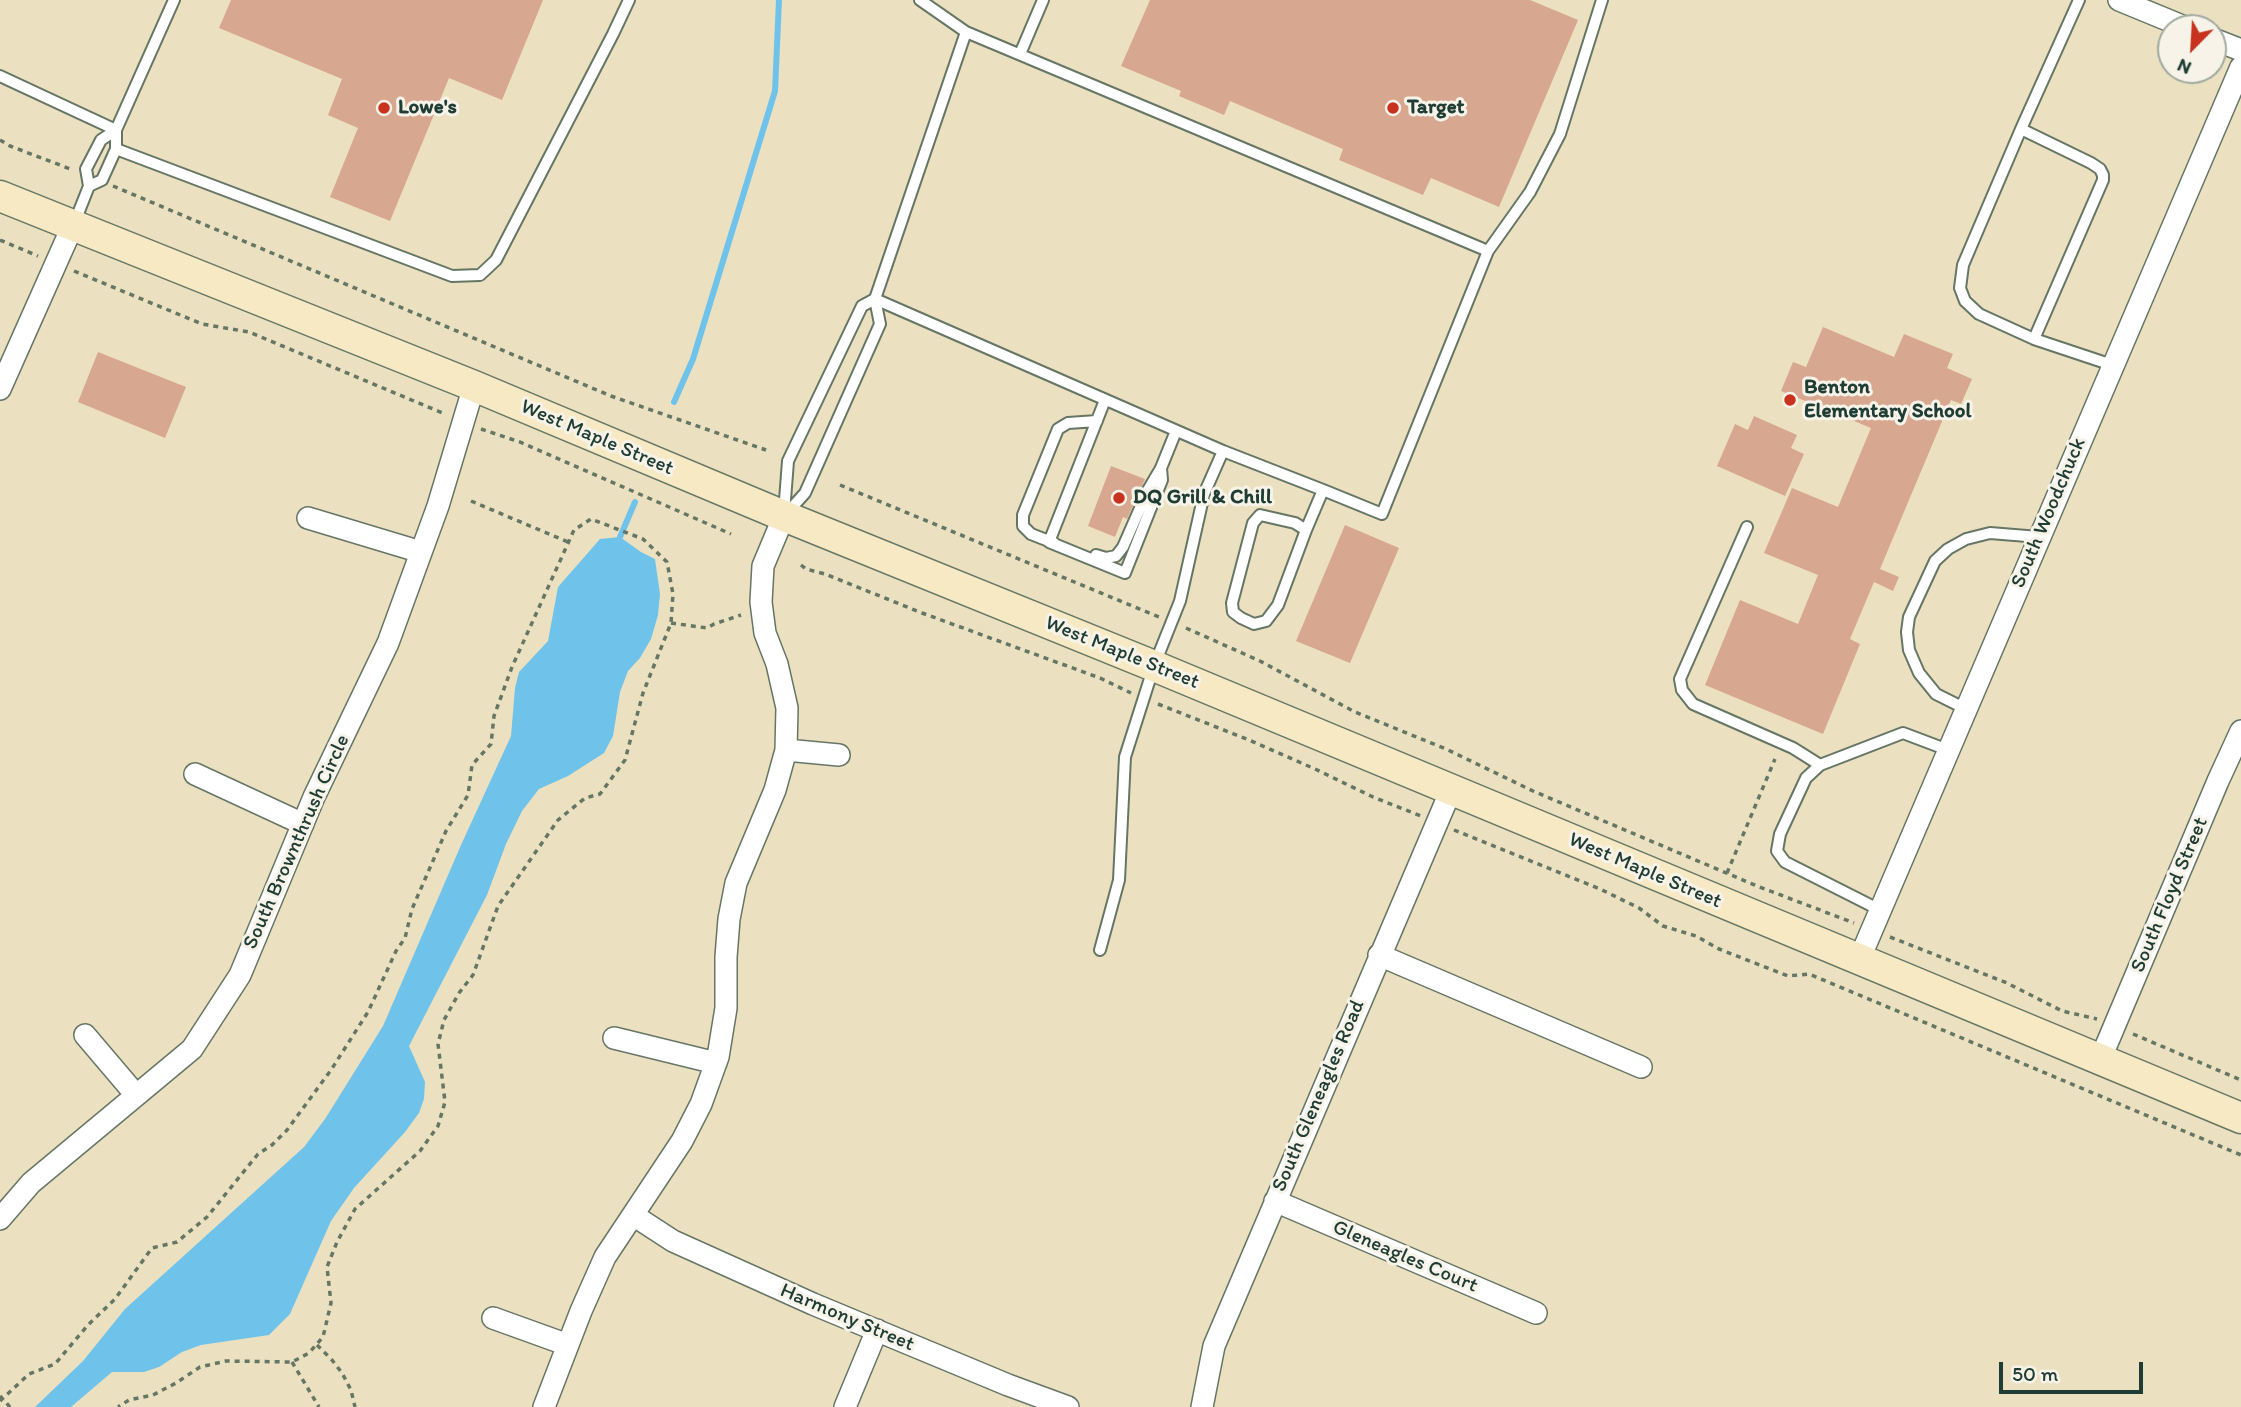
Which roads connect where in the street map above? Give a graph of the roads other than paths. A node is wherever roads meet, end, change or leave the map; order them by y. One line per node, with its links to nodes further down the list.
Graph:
1 (174, 0): 14 (lane)
2 (629, 0): 15 (lane)
3 (920, 0): 9 (lane)
4 (1043, 0): 10 (lane)
5 (1602, 0): 19 (lane)
6 (2079, 0): 13 (lane)
7 (2119, 0): 8 (street)
8 (2157, 16)
9 (966, 32): 10 (lane); 20 (lane)
10 (1020, 54): 19 (lane)
11 (2241, 66): 22 (street, South Woodchuck)
12 (0, 76): 14 (lane)
13 (2021, 128): 21 (lane); 21 (lane)
14 (116, 130): 15 (lane); 16 (lane)
15 (116, 149): 16 (lane)
16 (92, 181): 18 (lane)
17 (0, 196): 18 (main road, West Maple Street)
18 (74, 225): 23 (main road, West Maple Street); 24 (street)
19 (1488, 251): 30 (lane)
20 (876, 299): 25 (lane); 31 (lane); 31 (lane)
21 (2034, 339): 22 (lane)
22 (2112, 365): 35 (street, South Woodchuck)
23 (474, 387): 31 (main road, West Maple Street); 37 (street, South Brownthrush Circle)
24 (0, 389)
25 (1105, 400): 26 (lane); 27 (lane)
26 (1097, 421): 36 (lane); 36 (lane)
27 (1177, 431): 28 (lane); 29 (lane)
28 (1223, 452): 30 (lane); 38 (lane)
29 (1161, 468): 36 (lane); 36 (lane)
30 (1323, 490): 34 (lane)
31 (784, 516): 38 (main road, West Maple Street); 41 (street)
32 (308, 517): 37 (street)
33 (1747, 527): 44 (lane)
34 (1306, 530): 34 (lane)
35 (2039, 537): 39 (street, South Woodchuck); 39 (lane)
36 (1049, 542)
37 (421, 552): 47 (street, South Brownthrush Circle)
38 (1154, 666): 46 (main road, West Maple Street); 49 (lane)
39 (1966, 709): 42 (street, South Woodchuck)
40 (2241, 731): 54 (street, South Floyd Street)
41 (786, 750): 43 (street); 55 (street)
42 (1948, 750): 44 (lane); 48 (street, South Woodchuck)
43 (839, 755)
44 (1820, 765): 48 (lane)
45 (195, 774): 47 (street)
46 (1451, 790): 50 (street, South Gleneagles Road); 51 (main road, West Maple Street)
47 (303, 824): 57 (street, South Brownthrush Circle)
48 (1880, 910): 51 (street, South Woodchuck)
49 (1100, 950)
50 (1380, 956): 56 (street); 59 (street, South Gleneagles Road)
51 (1859, 960): 54 (main road, West Maple Street)
52 (85, 1035): 57 (street)
53 (614, 1038): 55 (street)
54 (2101, 1060): 58 (main road, West Maple Street)
55 (716, 1063): 60 (street)
56 (1641, 1067)
57 (136, 1095): 61 (street, South Brownthrush Circle)
58 (2241, 1118)
59 (1275, 1201): 62 (street, Gleneagles Court); 69 (street, South Gleneagles Road)
60 (633, 1215): 64 (street, Harmony Street); 65 (street)
61 (0, 1219)
62 (1536, 1313)
63 (493, 1318): 65 (street)
64 (877, 1330): 67 (street); 68 (street, Harmony Street)
65 (568, 1345): 66 (street)
66 (544, 1407)
67 (845, 1407)
68 (1068, 1407)
69 (1202, 1407)

